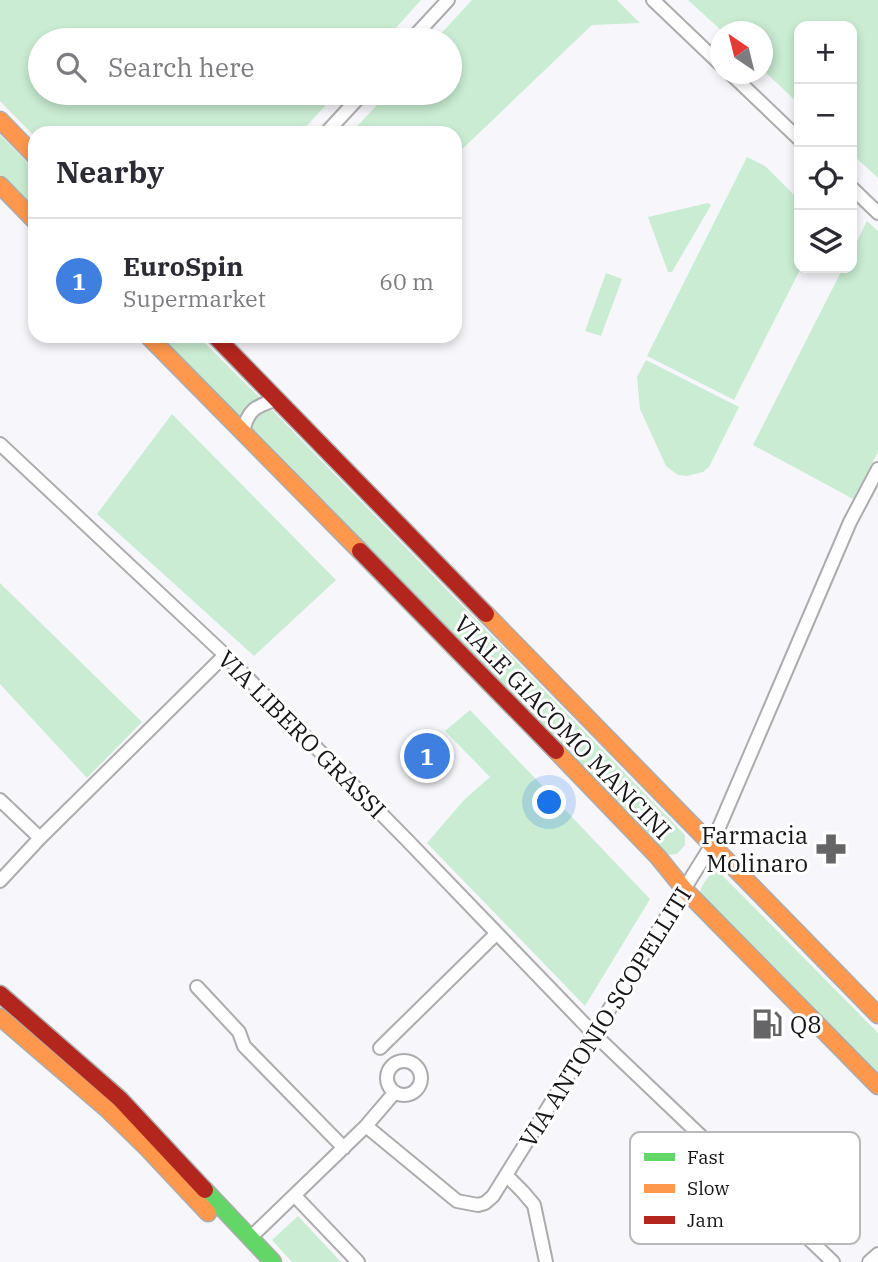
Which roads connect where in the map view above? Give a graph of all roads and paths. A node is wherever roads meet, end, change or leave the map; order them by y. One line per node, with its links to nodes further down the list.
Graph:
1 (448, 0): 3 (street)
2 (653, 0): 4 (street)
3 (422, 28)
4 (710, 54)
5 (741, 84): 9 (street)
6 (352, 105): 8 (street)
7 (0, 120): 10 (street)
8 (332, 126)
9 (794, 134)
10 (28, 149)
11 (0, 185): 14 (street)
12 (857, 193): 13 (street)
13 (878, 213)
14 (28, 214)
15 (155, 343): 18 (street, VIALE GIACOMO MANCINI)
16 (222, 343): 17 (street, VIALE GIACOMO MANCINI)
17 (277, 399): 18 (street); 24 (street, VIALE GIACOMO MANCINI)
18 (243, 432): 26 (street, VIALE GIACOMO MANCINI)
19 (0, 444): 21 (street, VIA LIBERO GRASSI)
20 (878, 469): 24 (street, VIA ANTONIO SCOPELLITI)
21 (225, 655): 23 (street); 27 (street, VIA LIBERO GRASSI)
22 (0, 800): 23 (street)
23 (40, 838): 25 (street)
24 (710, 845): 26 (street, VIA ANTONIO SCOPELLITI); 30 (street, VIALE GIACOMO MANCINI)
25 (0, 881)
26 (684, 889): 32 (street, VIA ANTONIO SCOPELLITI); 34 (street, VIALE GIACOMO MANCINI)
27 (496, 934): 32 (street, VIA LIBERO GRASSI); 33 (street)
28 (197, 987): 38 (street)
29 (0, 994): 41 (street)
30 (876, 1010)
31 (0, 1017): 44 (street)
32 (594, 1034): 37 (street, VIA LIBERO GRASSI); 39 (street, VIA ANTONIO SCOPELLITI)
33 (380, 1048)
34 (878, 1086)
35 (395, 1092): 36 (street)
36 (366, 1126): 38 (street); 39 (street, VIA ANTONIO SCOPELLITI)
37 (697, 1132)
38 (344, 1148): 40 (street)
39 (507, 1176): 47 (street)
40 (295, 1196): 41 (street); 46 (street)
41 (250, 1238): 45 (street)
42 (814, 1244): 48 (street, VIA LIBERO GRASSI)
43 (878, 1254): 49 (street)
44 (254, 1262)
45 (273, 1262)
46 (358, 1262)
47 (546, 1262)
48 (833, 1262)
49 (869, 1262)

